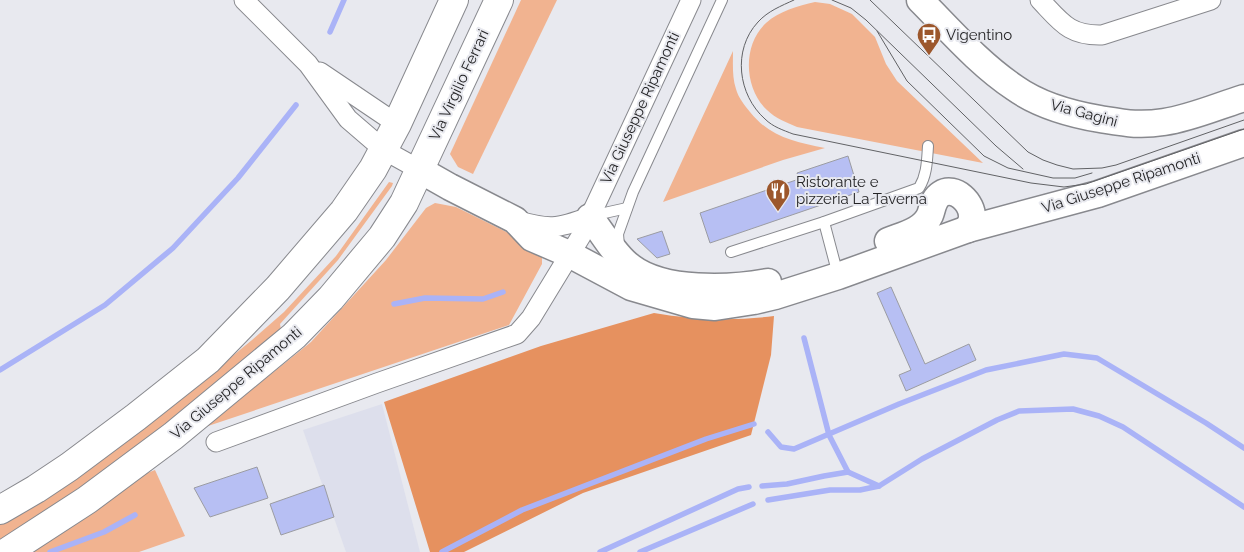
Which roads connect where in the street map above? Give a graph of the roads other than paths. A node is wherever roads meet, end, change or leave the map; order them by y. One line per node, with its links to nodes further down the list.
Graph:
1 (244, 0): 10 (street)
2 (498, 0): 16 (main road, Via Virgilio Ferrari)
3 (691, 0): 18 (street, Via Giuseppe Ripamonti)
4 (722, 0): 17 (lane, Via Giuseppe Ripamonti)
5 (920, 0): 11 (street, Via Gagini)
6 (1040, 0): 8 (street)
7 (1211, 0): 8 (street)
8 (1178, 5)
9 (444, 14): 12 (main road)
10 (308, 64): 12 (street); 15 (street, Via Giuseppe Ripamonti)
11 (1244, 98)
12 (397, 124): 15 (main road)
13 (1244, 143): 21 (street, Via Giuseppe Ripamonti)
14 (928, 146): 20 (lane)
15 (384, 150): 16 (street, Via Giuseppe Ripamonti); 27 (main road)
16 (420, 170): 19 (street, Via Giuseppe Ripamonti); 28 (main road, Via Giuseppe Ripamonti)
17 (626, 208): 18 (lane, Via Giuseppe Ripamonti); 24 (lane, Via Giuseppe Ripamonti)
18 (590, 216): 19 (street, Via Giuseppe Ripamonti); 23 (street, Via Giuseppe Ripamonti); 24 (street, Via Giuseppe Ripamonti)
19 (515, 220): 23 (street, Via Giuseppe Ripamonti)
20 (824, 222): 22 (lane); 25 (lane)
21 (968, 229): 25 (street, Via Giuseppe Ripamonti); 25 (street, Via Giuseppe Ripamonti)
22 (731, 252)
23 (569, 254): 25 (street, Via Giuseppe Ripamonti); 26 (street, Via Giuseppe Ripamonti)
24 (619, 255): 25 (street, Via Giuseppe Ripamonti)
25 (835, 268)
26 (216, 442)
27 (0, 510)
28 (7, 552)

